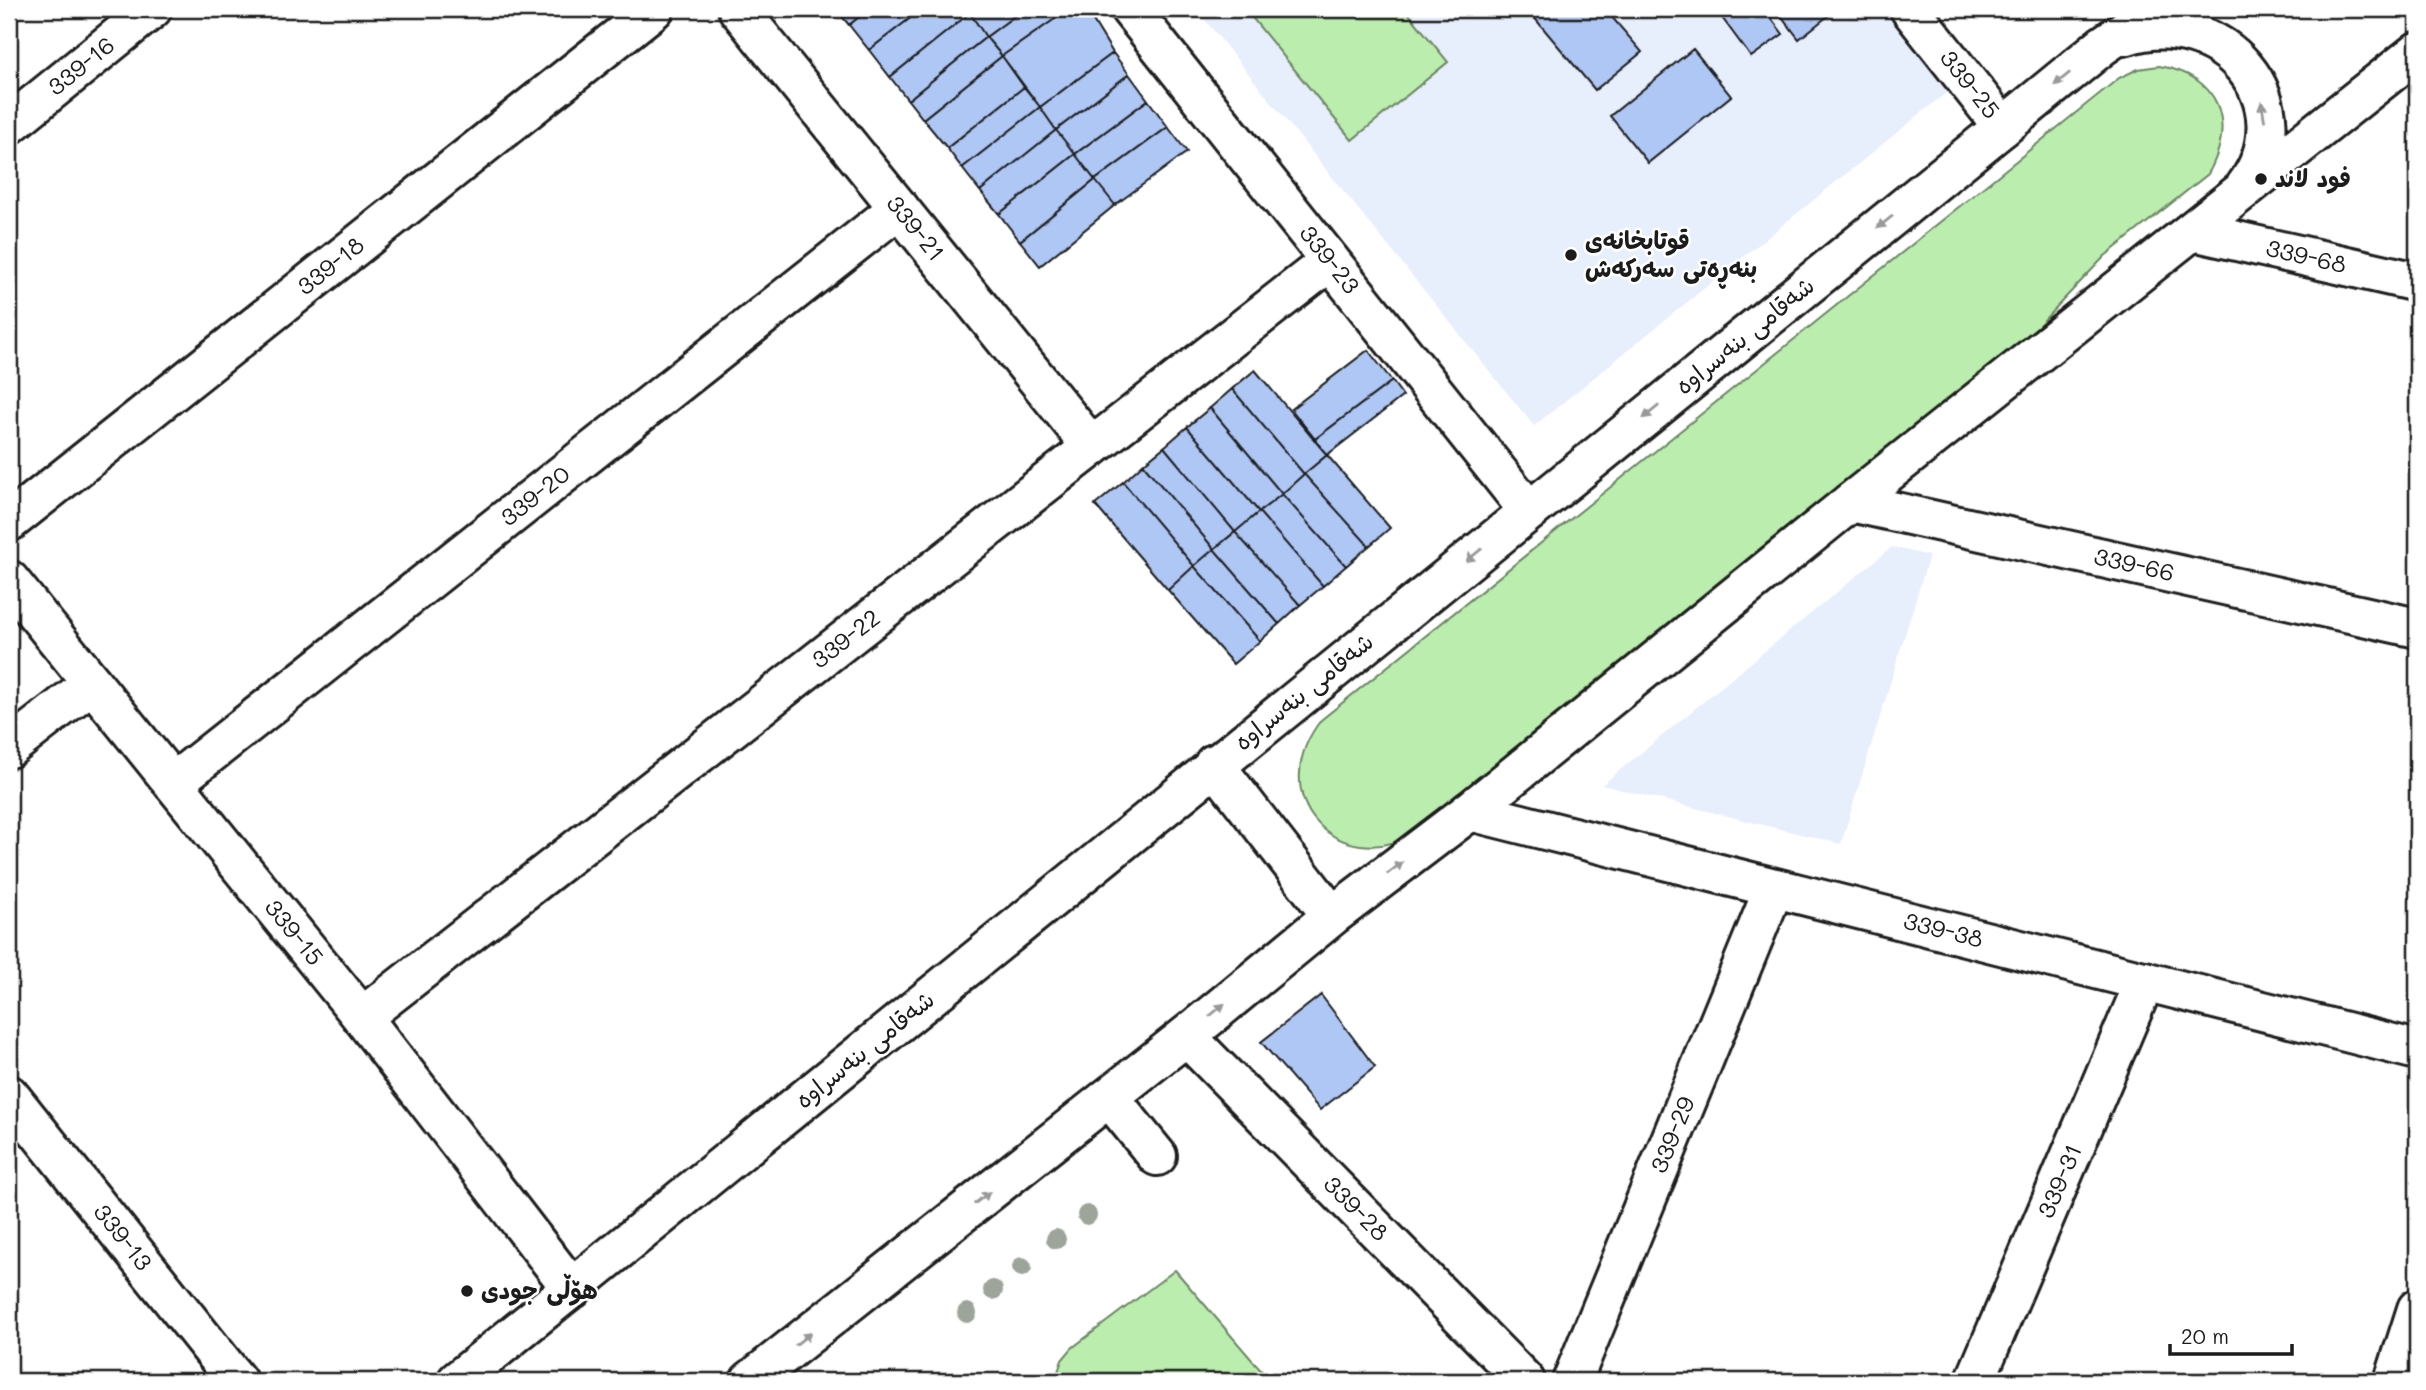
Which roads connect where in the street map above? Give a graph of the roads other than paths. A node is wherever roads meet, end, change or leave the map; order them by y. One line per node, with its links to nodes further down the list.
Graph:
1 (152, 9): 9 (street, 339-16)
2 (654, 9): 19 (street, 339-18)
3 (738, 9): 12 (street, 339-21)
4 (1132, 9): 14 (street, 339-23)
5 (1910, 9): 10 (street, 339-25)
6 (2156, 9): 7 (street, شەقامی بنەسراوە)
7 (2099, 49): 10 (street, شەقامی بنەسراوە, one-way to 10); 11 (street, one-way to 7)
8 (2417, 52): 11 (street)
9 (9, 125)
10 (2003, 127): 18 (street, شەقامی بنەسراوە, one-way to 18)
11 (2237, 197): 13 (street)
12 (899, 208): 16 (street, 339-21); 25 (street, 339-20)
13 (2193, 231): 15 (street, 339-68); 17 (street)
14 (1330, 261): 16 (street, 339-22); 18 (street, 339-23)
15 (2417, 282)
16 (1092, 447): 30 (street, 339-22)
17 (1851, 502): 21 (street, 339-66); 26 (street)
18 (1529, 511): 24 (street, شەقامی بنەسراوە, one-way to 24)
19 (9, 522)
20 (9, 580): 22 (street, 339-15)
21 (2417, 628)
22 (92, 683): 23 (street); 25 (street, 339-15)
23 (9, 748)
24 (1214, 764): 28 (street); 36 (street, شەقامی بنەسراوە)
25 (173, 783): 30 (street, 339-15)
26 (1470, 811): 27 (street, 339-38); 28 (street, one-way to 26)
27 (1774, 888): 29 (street, 339-38); 42 (street, 339-29)
28 (1332, 916): 31 (street, one-way to 28)
29 (2145, 981): 32 (street, 339-38); 43 (street, 339-31)
30 (362, 1017): 36 (street, 339-15)
31 (1186, 1036): 34 (street); 41 (street, 339-28)
32 (2417, 1050)
33 (9, 1095): 38 (street, 339-13)
34 (1109, 1097): 35 (street); 40 (street, one-way to 34)
35 (1157, 1156)
36 (572, 1289): 39 (street, شەقامی بنەسراوە)
37 (2417, 1309): 44 (street)
38 (237, 1381)
39 (457, 1381)
40 (750, 1381)
41 (1525, 1381)
42 (1572, 1381)
43 (1975, 1381)
44 (2394, 1381)

